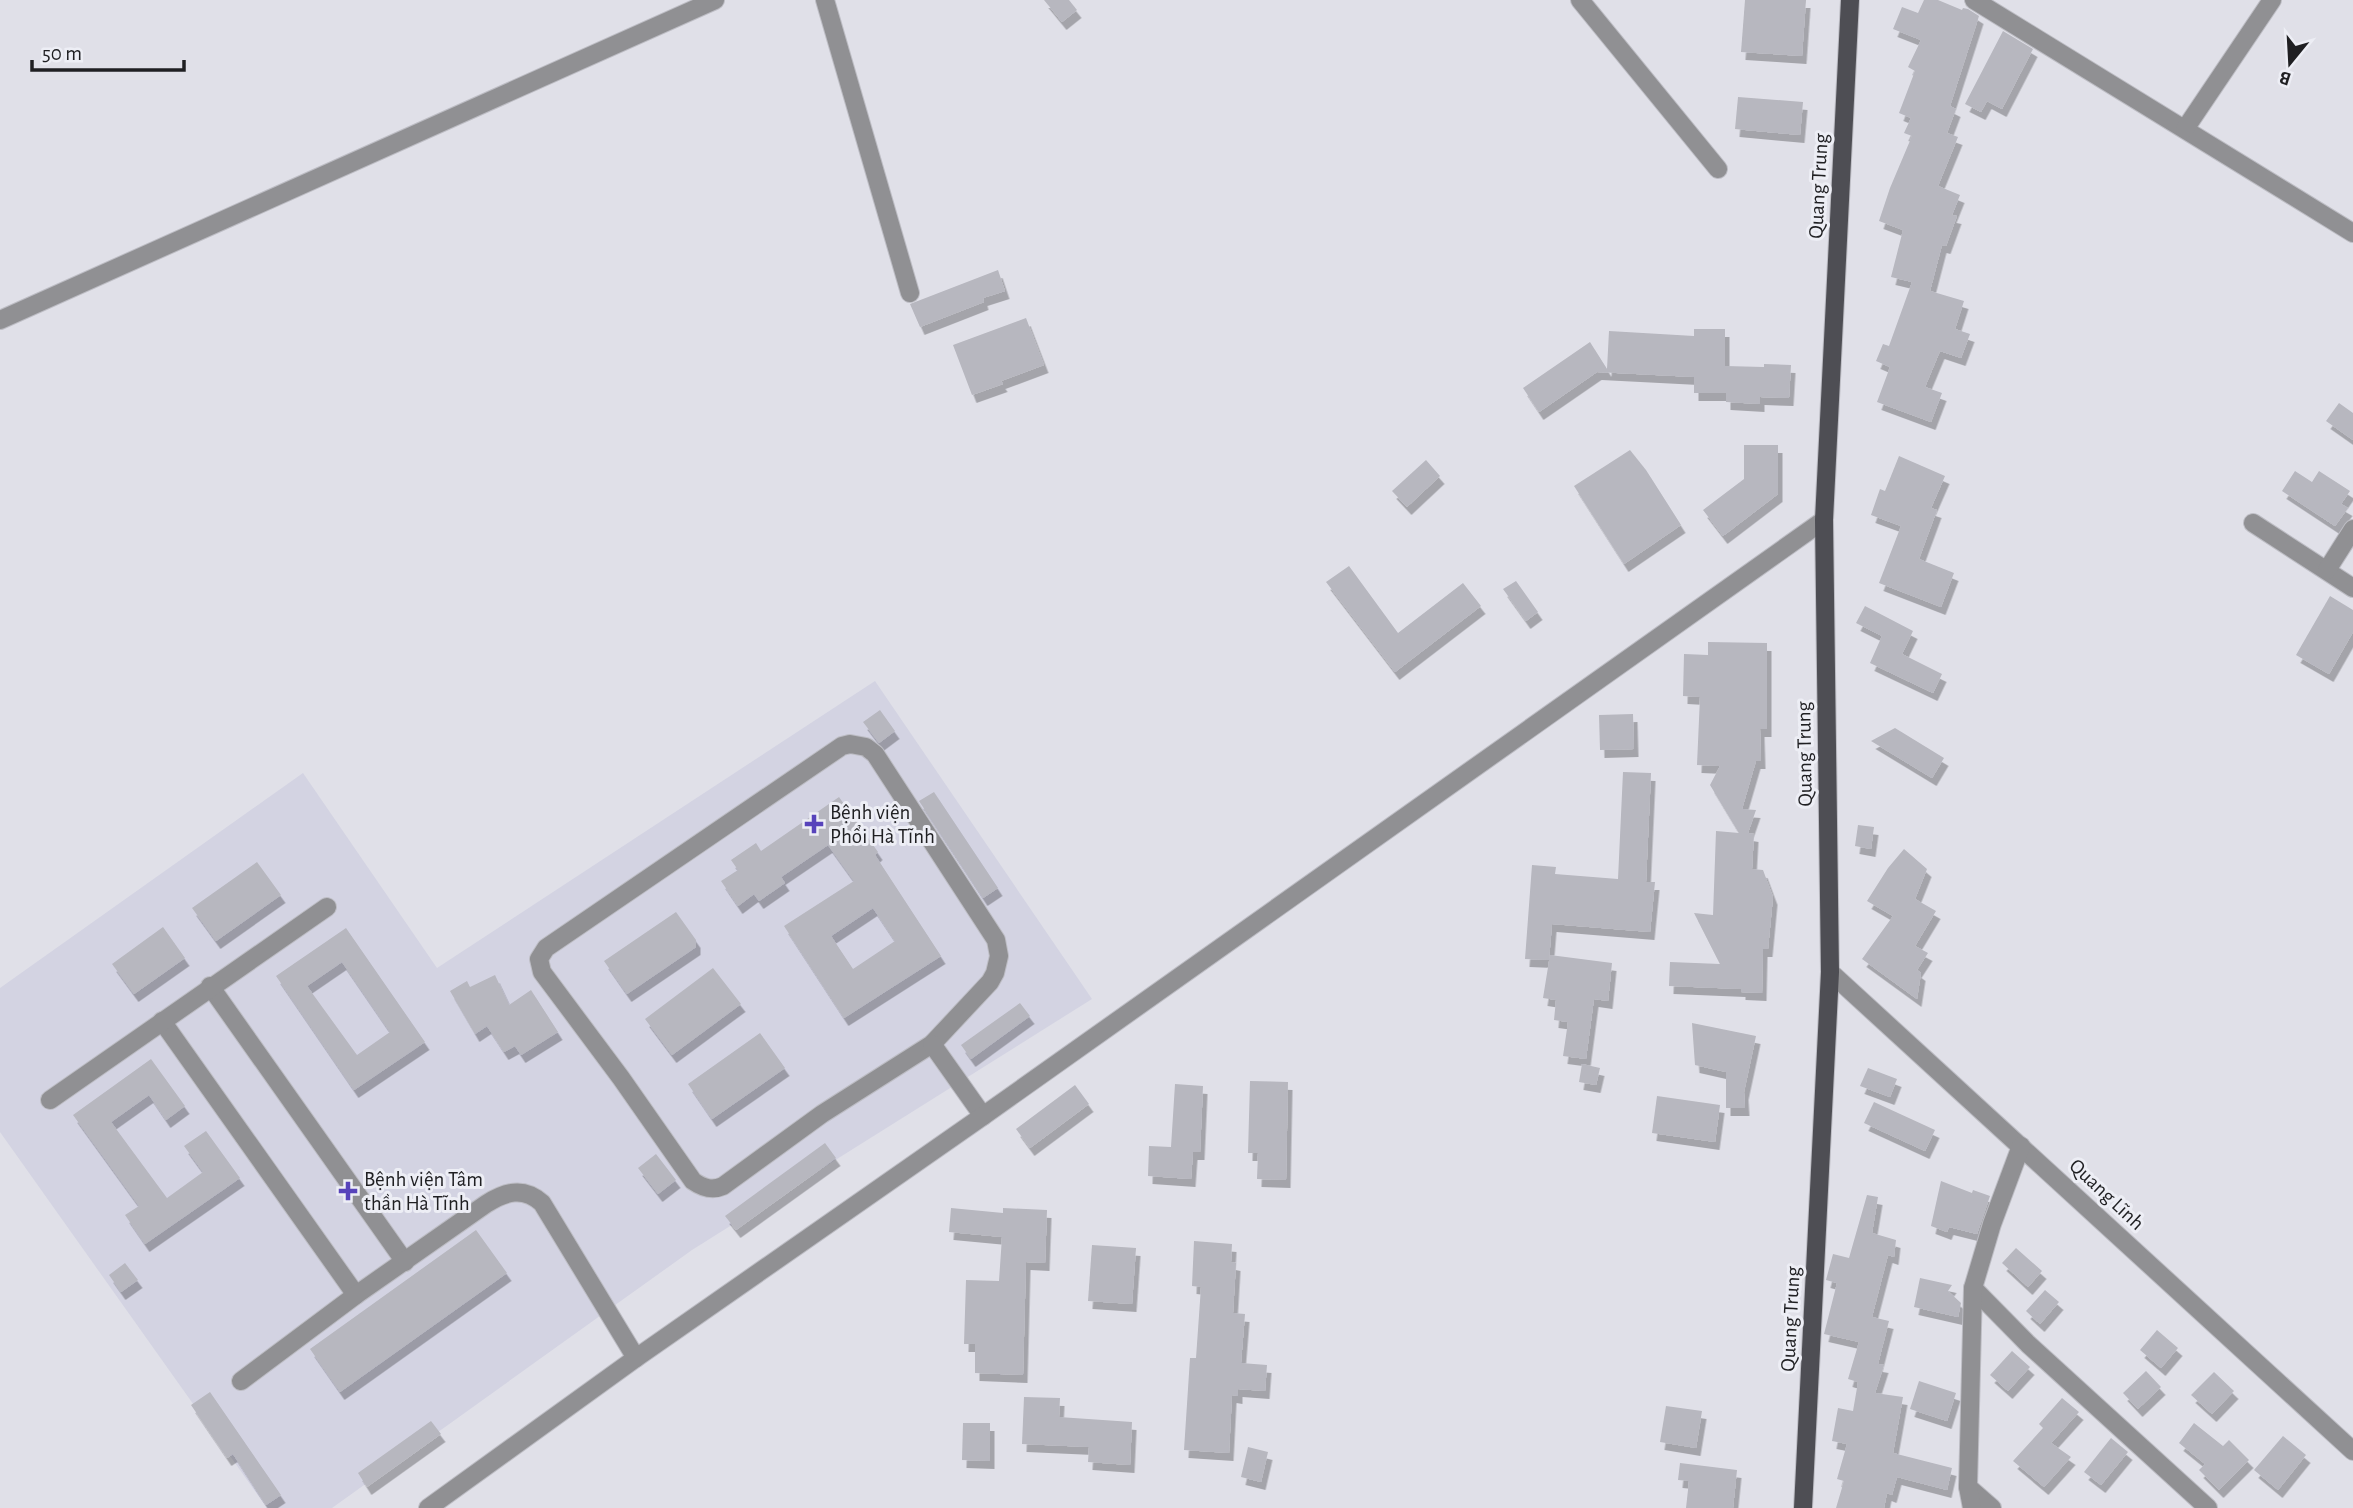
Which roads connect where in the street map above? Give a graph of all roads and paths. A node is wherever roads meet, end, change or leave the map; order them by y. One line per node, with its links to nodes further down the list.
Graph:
1 (715, 0): 11 (street)
2 (825, 0): 10 (street)
3 (1580, 0): 8 (street)
4 (1850, 0): 12 (main road, Quang Trung)
5 (1974, 0): 7 (street)
6 (2272, 0): 7 (street)
7 (2185, 129): 9 (street)
8 (1718, 169)
9 (2353, 233)
10 (910, 293)
11 (0, 320)
12 (1824, 520): 18 (main road, Quang Trung); 23 (street)
13 (2253, 523): 15 (street)
14 (2353, 529): 15 (street)
15 (2327, 570): 16 (street)
16 (2353, 588)
17 (327, 907): 19 (street)
18 (1830, 972): 24 (street, Quang Lĩnh); 33 (main road, Quang Trung)
19 (210, 986): 20 (street); 25 (street)
20 (162, 1021): 22 (street); 27 (street)
21 (932, 1044): 21 (street); 23 (street)
22 (50, 1100)
23 (983, 1116): 28 (street)
24 (2021, 1146): 26 (street); 30 (street, Quang Lĩnh)
25 (405, 1262): 27 (street); 28 (street)
26 (1973, 1288): 31 (street); 36 (street)
27 (356, 1295): 29 (street)
28 (636, 1358): 32 (street)
29 (240, 1381)
30 (2353, 1451)
31 (1968, 1487): 34 (street); 35 (street)
32 (428, 1508)
33 (1803, 1508)
34 (1972, 1508)
35 (1992, 1508)
36 (2208, 1508)

